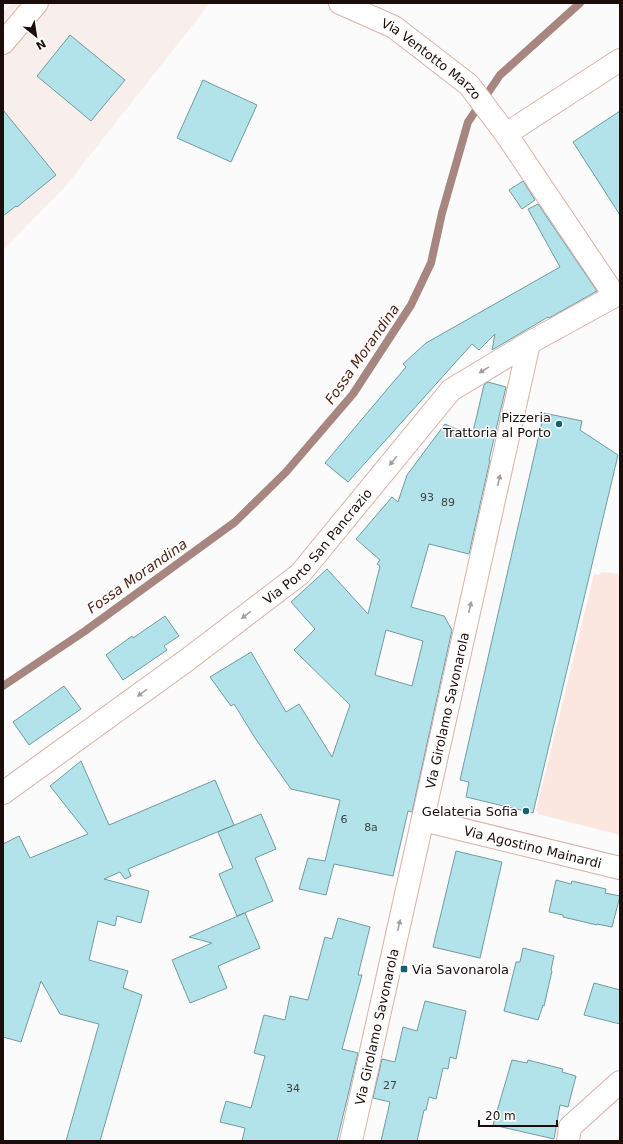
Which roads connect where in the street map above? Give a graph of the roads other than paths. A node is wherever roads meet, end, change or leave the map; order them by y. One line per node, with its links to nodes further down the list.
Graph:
1 (37, 3): 3 (street)
2 (340, 3): 5 (street, Via Ventotto Marzo)
3 (3, 43)
4 (620, 60): 5 (street)
5 (506, 134): 6 (street, Via Ventotto Marzo)
6 (617, 294): 7 (street, Via Porto San Pancrazio)
7 (529, 343): 8 (street, Via Porto San Pancrazio); 9 (street, Via Girolamo Savonarola)
8 (504, 358): 9 (street); 10 (street, Via Porto San Pancrazio, one-way to 10)
9 (522, 374): 11 (street, Via Girolamo Savonarola, one-way to 9)
10 (3, 793)
11 (423, 820): 12 (street, Via Agostino Mainardi); 14 (street, Via Girolamo Savonarola, one-way to 11)
12 (620, 868)
13 (620, 1082): 15 (street)
14 (351, 1141)
15 (568, 1141)

